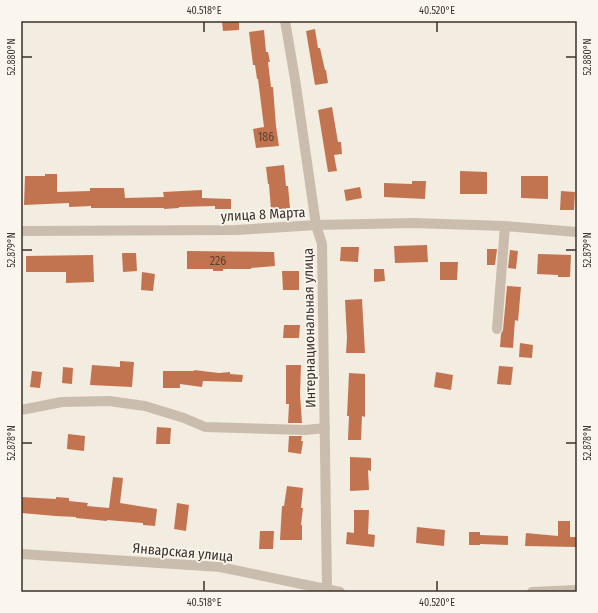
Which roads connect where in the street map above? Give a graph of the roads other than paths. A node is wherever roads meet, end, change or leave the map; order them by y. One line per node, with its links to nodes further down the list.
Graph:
1 (285, 21): 2 (street, Интернациональная улица)
2 (316, 225): 3 (street, улица 8 Марта); 4 (street, улица 8 Марта); 8 (street, Интернациональная улица)
3 (505, 226): 5 (street, улица 8 Марта); 6 (street)
4 (21, 231)
5 (577, 232)
6 (497, 329)
7 (21, 410): 8 (street)
8 (325, 428): 10 (street, Интернациональная улица)
9 (21, 554): 10 (street, Январская улица)
10 (327, 589): 12 (street, Январская улица)
11 (577, 590): 13 (street)
12 (340, 592)
13 (532, 592)

